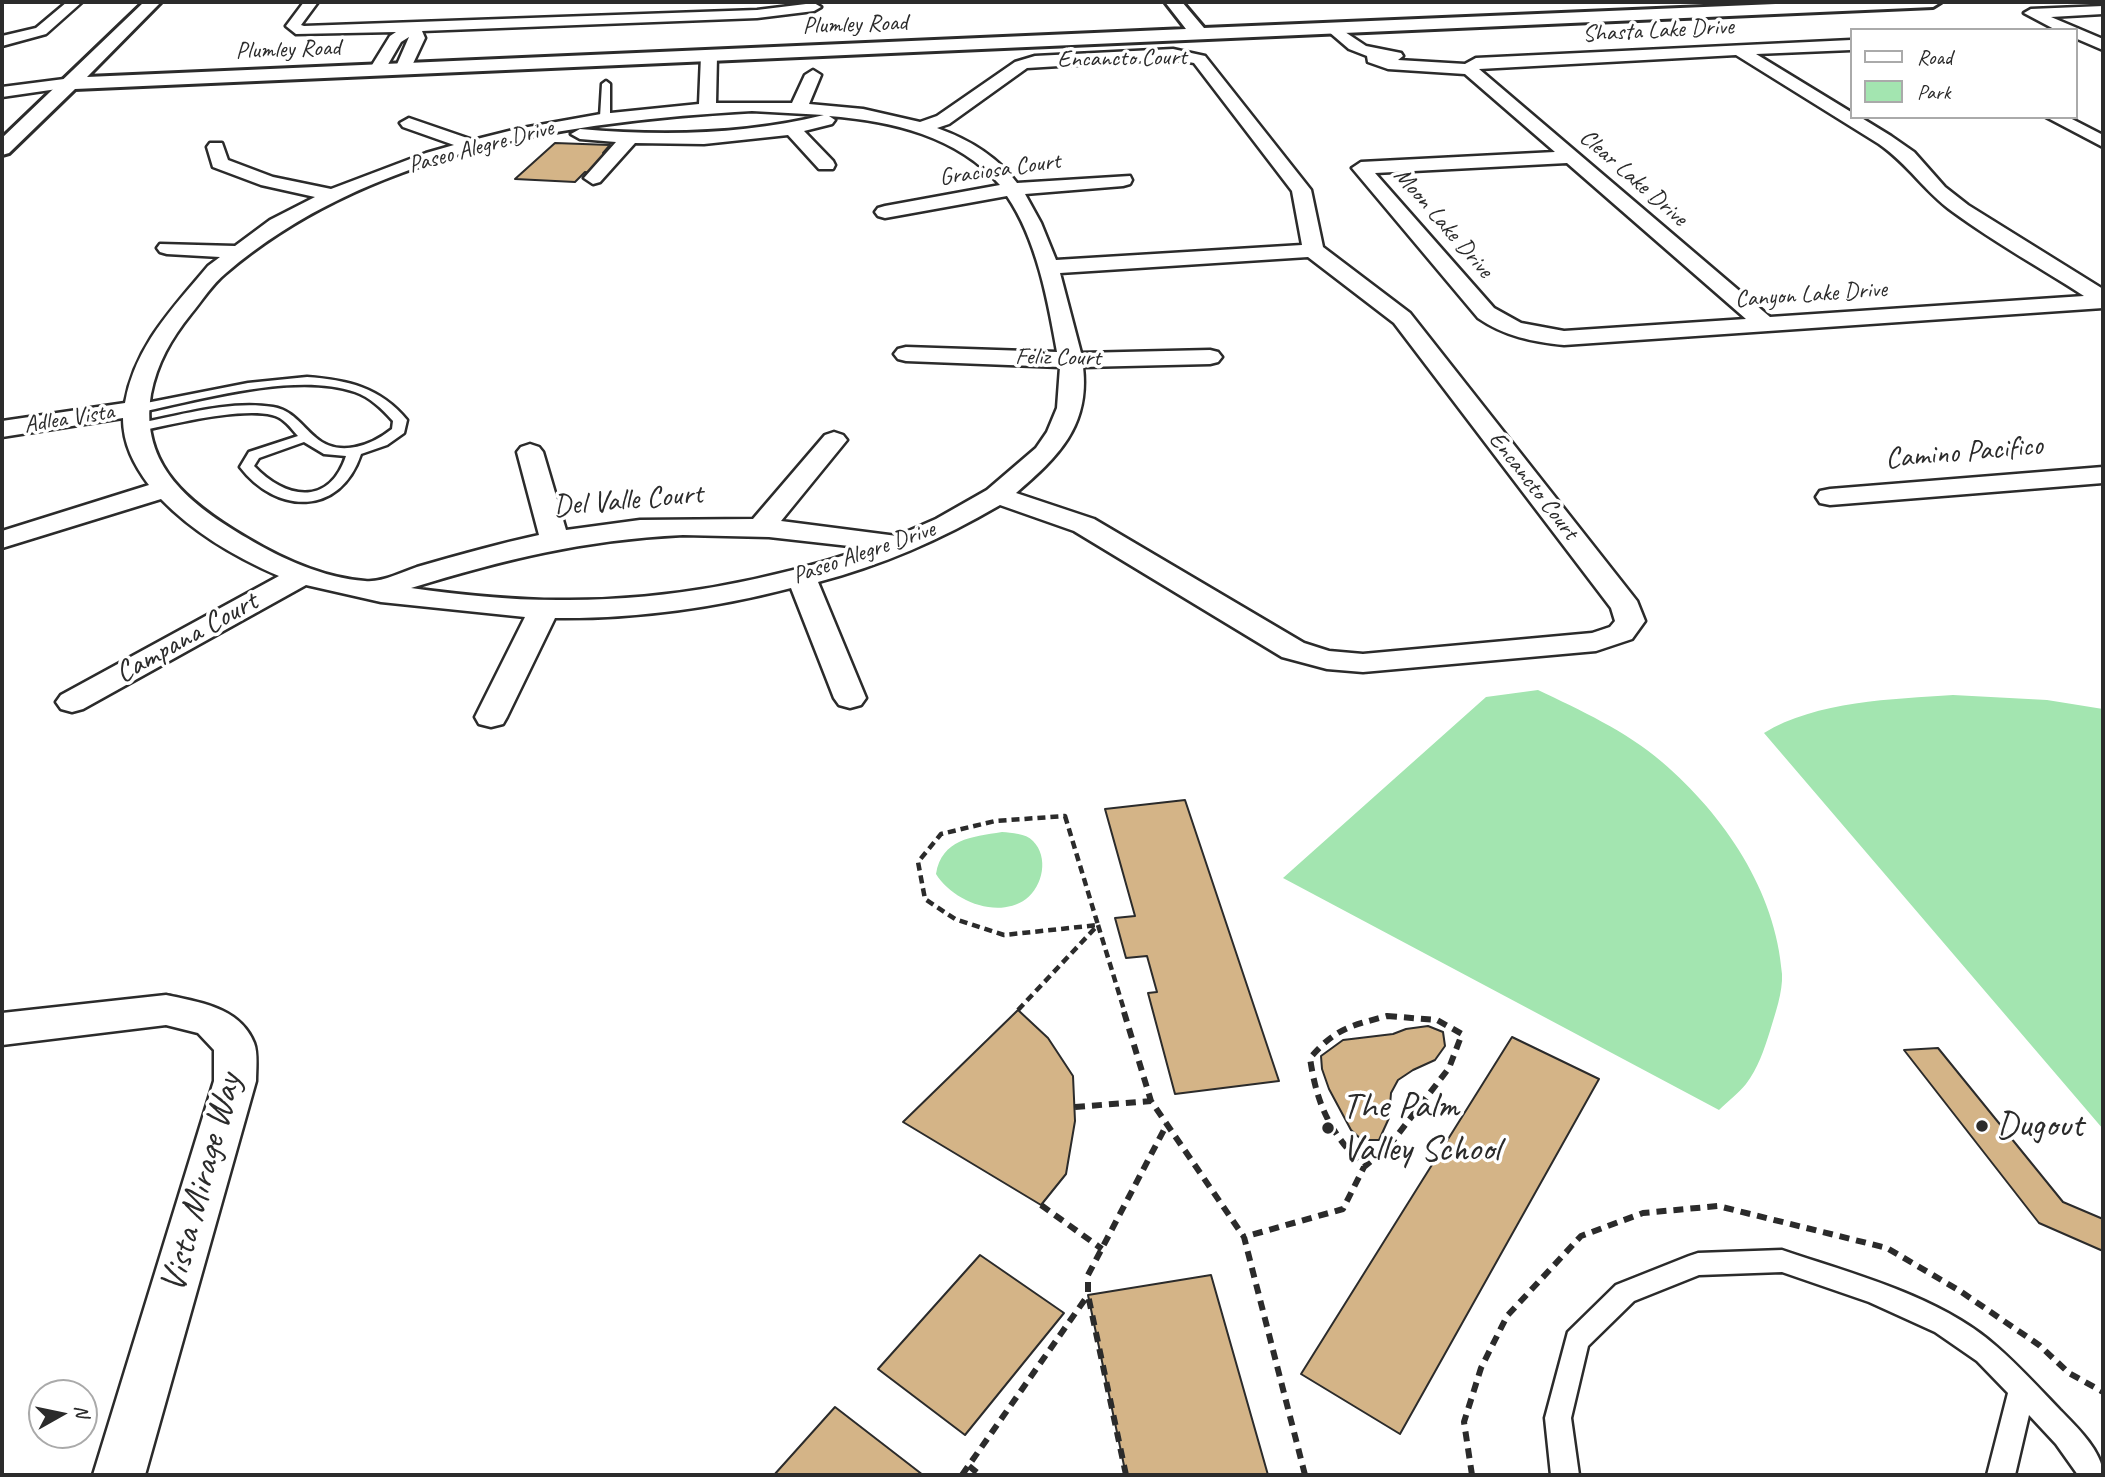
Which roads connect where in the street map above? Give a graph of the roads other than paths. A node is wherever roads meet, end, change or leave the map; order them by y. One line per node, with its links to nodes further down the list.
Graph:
1 (75, 2): 16 (street)
2 (153, 2): 26 (street)
3 (310, 2): 11 (street)
4 (1173, 2): 14 (street)
5 (1933, 2): 10 (street, Plumley Road)
6 (814, 7): 7 (street)
7 (701, 9): 11 (street)
8 (2103, 10): 13 (street)
9 (1345, 12): 10 (street)
10 (1361, 27): 12 (street, Plumley Road)
11 (413, 28): 21 (street); 23 (street)
12 (1333, 28): 14 (street, Plumley Road); 22 (street, Shasta Lake Drive)
13 (2064, 28)
14 (1199, 34): 20 (street, Plumley Road)
15 (2077, 34): 18 (street)
16 (2, 41)
17 (1850, 45): 19 (street, Shasta Lake Drive)
18 (2103, 45)
19 (1738, 50): 22 (street, Shasta Lake Drive); 33 (street)
20 (709, 56): 21 (street, Plumley Road); 29 (street)
21 (403, 69): 23 (street, Plumley Road)
22 (1469, 69): 45 (street, Clear Lake Drive)
23 (377, 71): 26 (street, Plumley Road)
24 (813, 75): 30 (street)
25 (2, 80): 26 (street)
26 (72, 83): 28 (street); 44 (street)
27 (606, 84): 32 (lane)
28 (2, 92)
29 (707, 107): 30 (street, Paseo Alegre Drive); 32 (street, Paseo Alegre Drive)
30 (799, 107): 31 (street, Paseo Alegre Drive)
31 (848, 113): 38 (street, Paseo Alegre Drive); 39 (street)
32 (606, 117): 37 (street, Paseo Alegre Drive)
33 (1850, 119)
34 (1851, 119): 56 (street)
35 (2058, 119): 40 (street)
36 (409, 123): 42 (street)
37 (562, 125): 41 (street); 42 (street, Paseo Alegre Drive)
38 (920, 128): 49 (street, Paseo Alegre Drive); 53 (street, Encancto Court)
39 (792, 129): 41 (street); 46 (street)
40 (2099, 137)
41 (630, 138): 47 (street)
42 (472, 146): 50 (street, Paseo Alegre Drive)
43 (216, 147): 50 (street)
44 (2, 149)
45 (1571, 157): 57 (street, Clear Lake Drive); 58 (street, Moon Lake Drive)
46 (826, 165)
47 (593, 178)
48 (1123, 180): 49 (street, Graciosa Court)
49 (1012, 189): 51 (street, Graciosa Court); 55 (street, Paseo Alegre Drive)
50 (331, 195): 54 (street, Paseo Alegre Drive)
51 (885, 212)
52 (167, 248): 54 (street)
53 (1313, 250): 55 (street); 71 (street, Encancto Court)
54 (234, 252): 62 (street, Paseo Alegre Drive)
55 (1049, 267): 61 (street, Paseo Alegre Drive)
56 (2103, 299): 57 (street, Canyon Lake Drive)
57 (1765, 324): 58 (street, Canyon Lake Drive)
58 (1522, 332)
59 (906, 354): 61 (street, Feliz Court)
60 (1210, 356): 61 (street, Feliz Court)
61 (1070, 360): 71 (street, Paseo Alegre Drive)
62 (136, 418): 63 (street, Adlea Vista); 64 (lane); 66 (street, Adlea Vista); 67 (lane); 70 (street, Paseo Alegre Drive)
63 (2, 429)
64 (307, 436): 67 (lane); 67 (lane)
65 (834, 440): 73 (street)
66 (2, 451)
67 (355, 451)
68 (530, 452): 75 (street)
69 (2103, 475): 72 (street, Camino Pacifico)
70 (164, 489): 74 (street); 77 (street, Paseo Alegre Drive)
71 (997, 495): 76 (street, Paseo Alegre Drive)
72 (1830, 497)
73 (762, 526): 75 (street, Del Valle Court); 76 (street, Del Valle Court)
74 (2, 540)
75 (555, 540): 79 (street, Del Valle Court)
76 (900, 545): 78 (street, Paseo Alegre Drive)
77 (302, 575): 79 (street, Paseo Alegre Drive); 82 (street, Campana Court)
78 (801, 577): 80 (street, Paseo Alegre Drive); 81 (street)
79 (368, 592): 80 (street, Paseo Alegre Drive)
80 (544, 609): 83 (street)
81 (850, 698)
82 (72, 702)
83 (491, 717)
84 (2, 1029): 86 (street, Vista Mirage Way)
85 (2022, 1388): 87 (lane); 88 (lane); 89 (lane)
86 (119, 1475)
87 (1565, 1475)
88 (2001, 1475)
89 (2094, 1475)

